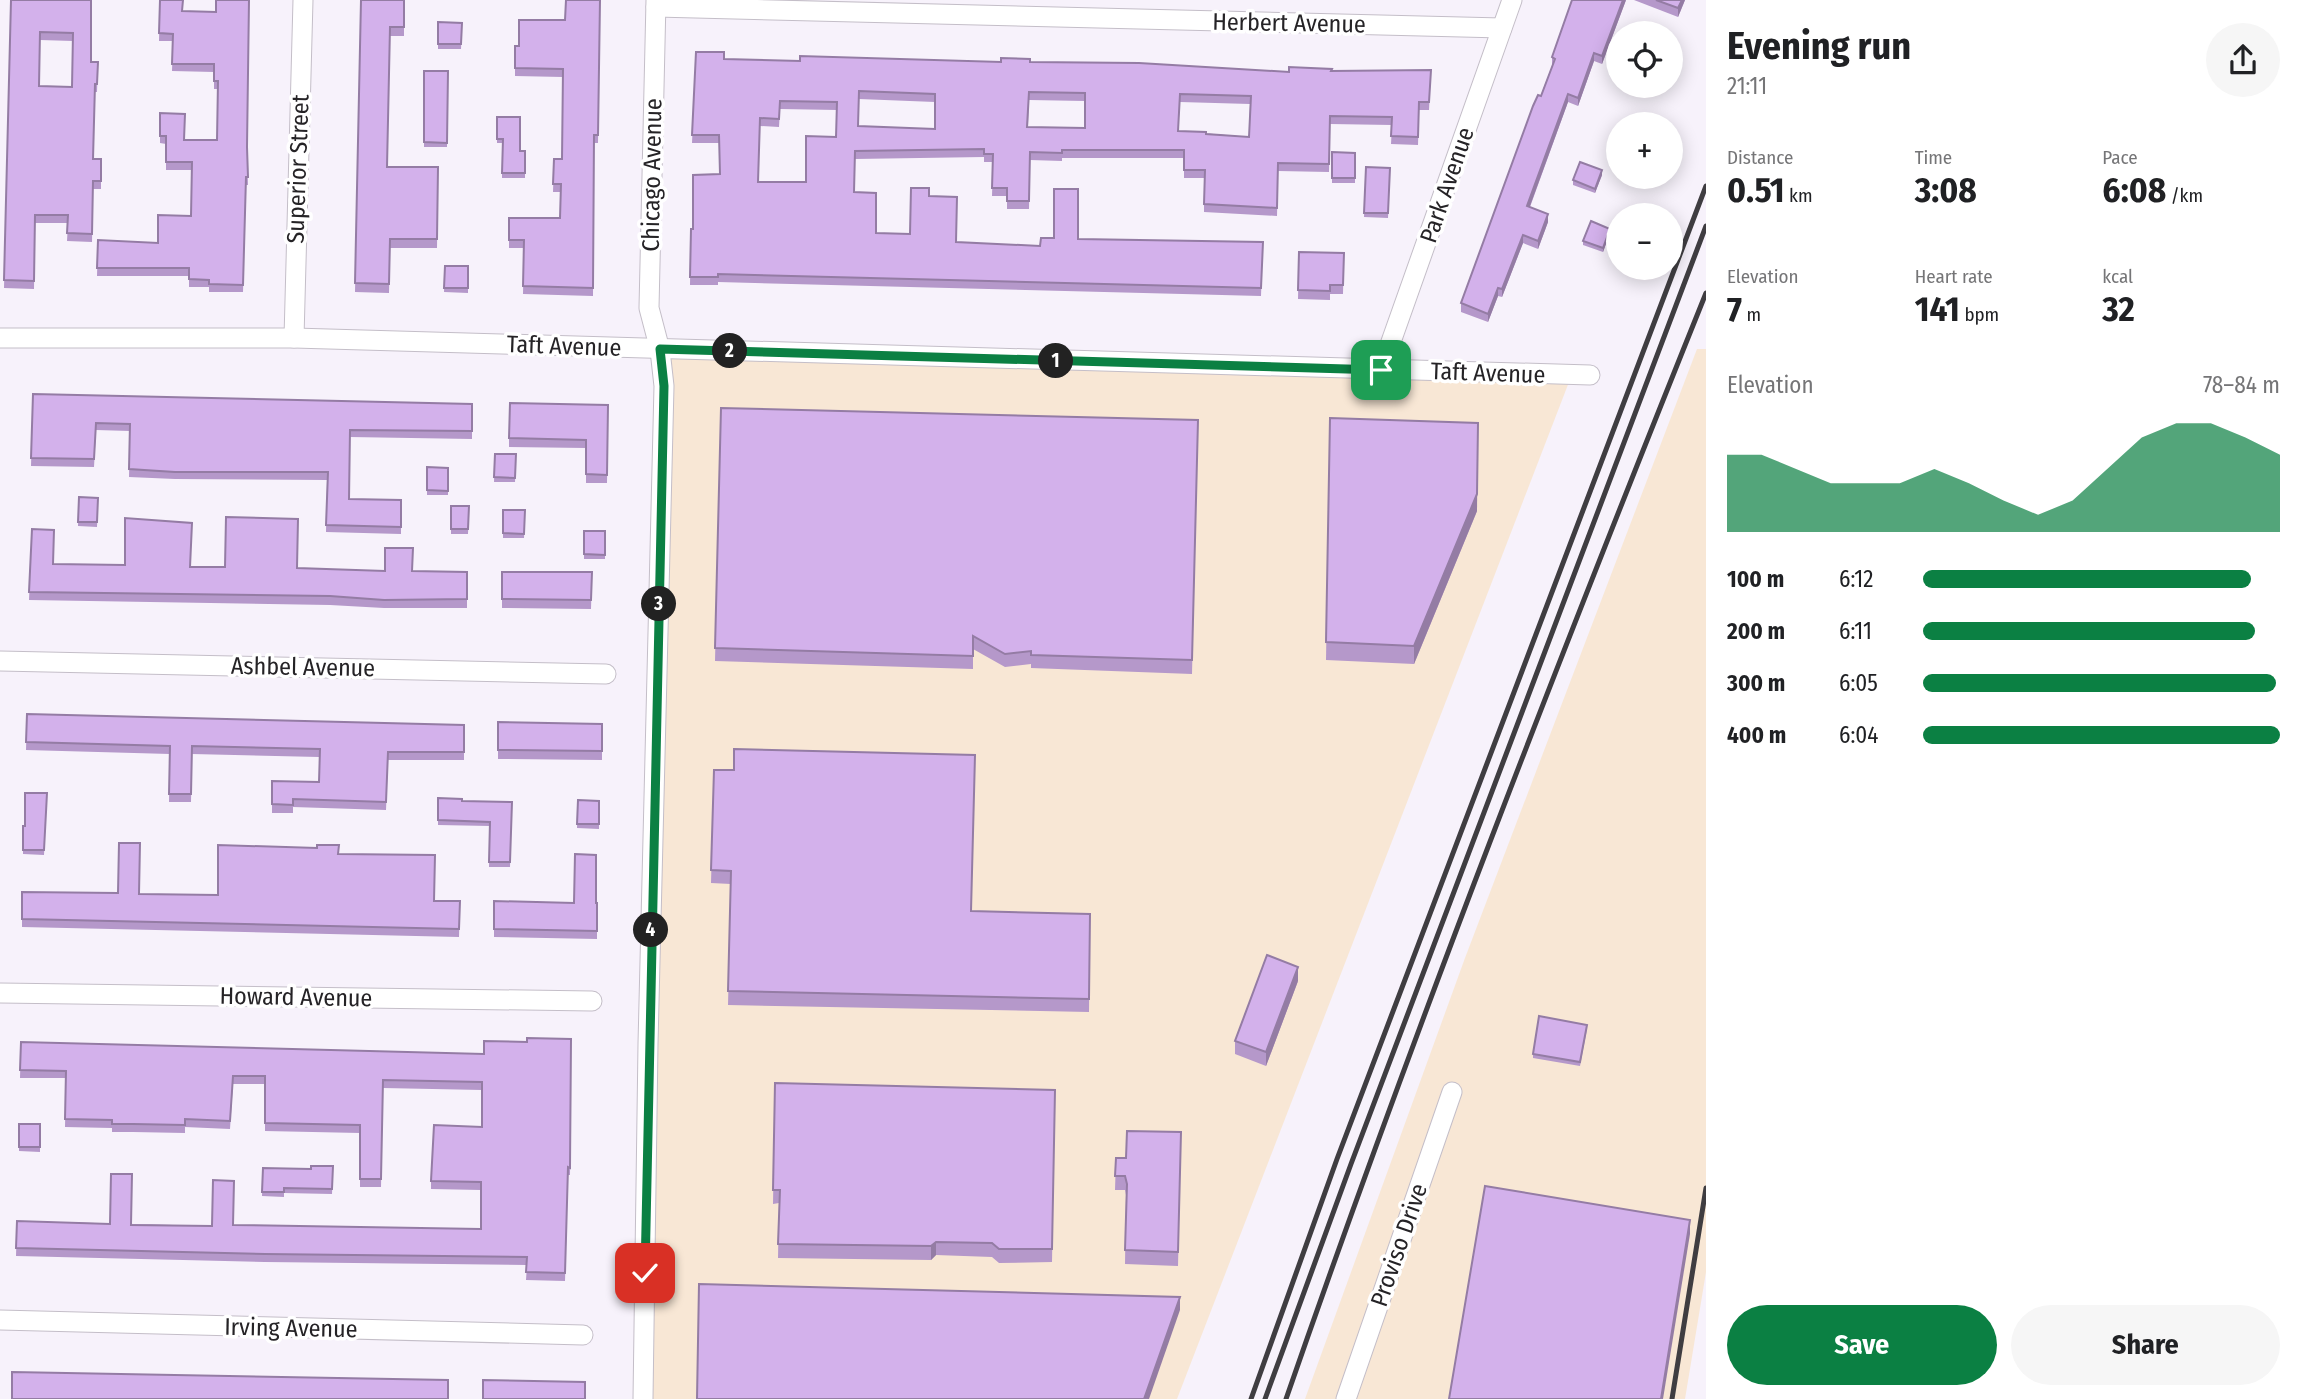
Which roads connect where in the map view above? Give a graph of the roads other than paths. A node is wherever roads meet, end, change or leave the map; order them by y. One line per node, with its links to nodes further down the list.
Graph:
1 (303, 0): 6 (street, Superior Street)
2 (1512, 0): 4 (street, Park Avenue)
3 (656, 3): 4 (street, Herbert Avenue); 7 (street, Chicago Avenue)
4 (1502, 28): 8 (street, Park Avenue)
5 (0, 338): 6 (street, Taft Avenue)
6 (294, 338): 7 (street, Taft Avenue)
7 (660, 349): 8 (street, Taft Avenue); 17 (street, Chicago Avenue)
8 (1381, 370): 9 (street, Taft Avenue)
9 (1590, 376)
10 (0, 661): 11 (street, Ashbel Avenue)
11 (606, 674)
12 (0, 993): 13 (street, Howard Avenue)
13 (592, 1001)
14 (1452, 1092): 18 (street, Proviso Drive)
15 (0, 1320): 16 (street, Irving Avenue)
16 (583, 1335)
17 (643, 1399)
18 (1346, 1399)

